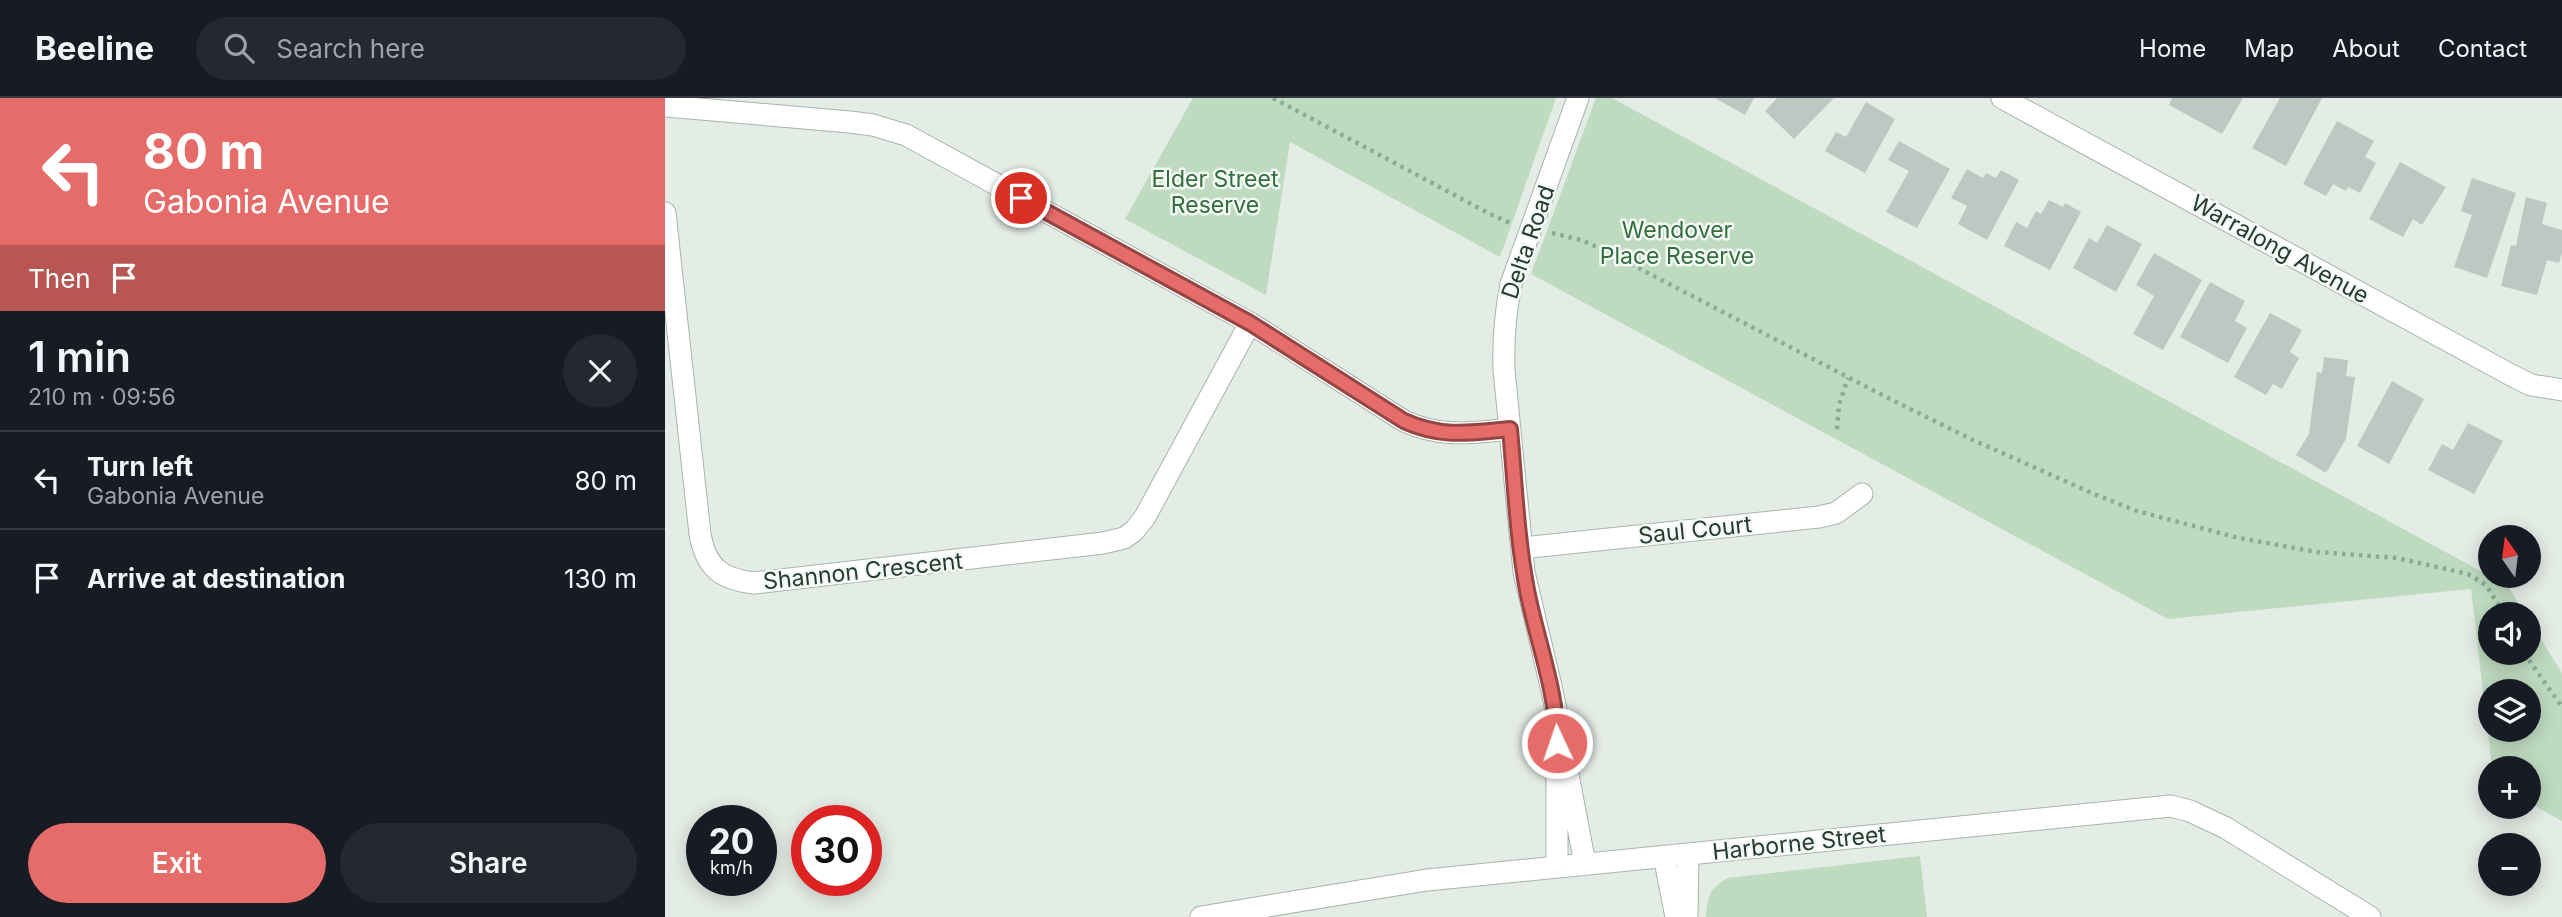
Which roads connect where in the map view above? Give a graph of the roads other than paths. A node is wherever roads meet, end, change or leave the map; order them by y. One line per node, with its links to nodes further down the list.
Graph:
1 (1578, 98): 7 (street, Delta Road)
2 (2002, 98): 6 (street, Warralong Avenue)
3 (665, 106): 5 (street)
4 (665, 213): 5 (street, Shannon Crescent)
5 (1250, 323): 7 (street)
6 (2562, 390)
7 (1510, 429): 9 (street, Delta Road)
8 (1862, 495): 9 (street, Saul Court)
9 (1522, 548): 10 (street, Delta Road)
10 (1557, 720): 13 (street, Delta Road); 14 (street, Delta Road)
11 (1688, 854): 12 (street, Harborne Street); 17 (street); 18 (street, Harborne Street)
12 (1664, 856): 13 (street, Harborne Street); 16 (street)
13 (1585, 864): 14 (street, Harborne Street)
14 (1557, 866): 15 (street, Harborne Street)
15 (1201, 917)
16 (1676, 917)
17 (1687, 917)
18 (2370, 917)

